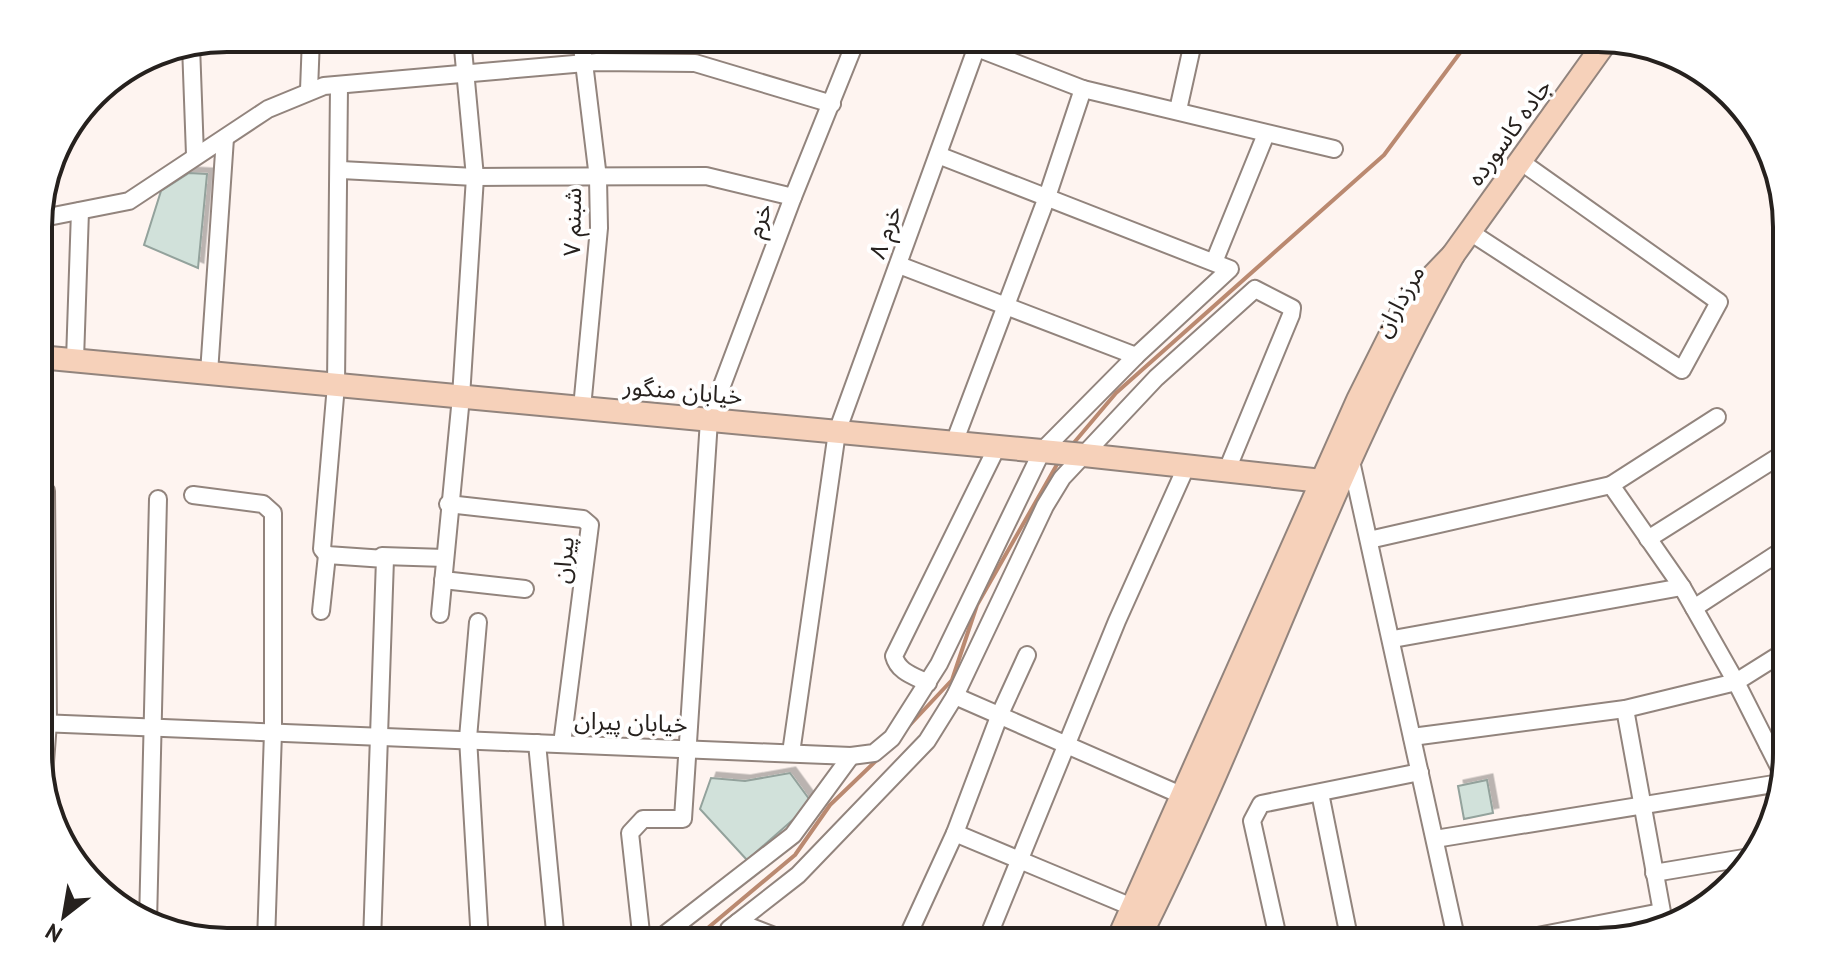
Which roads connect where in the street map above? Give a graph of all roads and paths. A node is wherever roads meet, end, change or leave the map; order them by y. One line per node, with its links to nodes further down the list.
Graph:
1 (310, 52): 14 (street)
2 (464, 52): 11 (street)
3 (583, 52): 10 (street, شبنم ۷)
4 (852, 52): 15 (street, خرم)
5 (975, 52): 21 (street, خرم ۸)
6 (984, 52): 13 (street)
7 (1191, 52): 16 (street)
8 (1598, 52): 22 (street, جاده کاسورده)
9 (191, 55): 20 (street)
10 (584, 64): 11 (street); 15 (street); 25 (street, شبنم ۷)
11 (466, 72): 12 (street); 24 (street)
12 (339, 86): 14 (street); 23 (street)
13 (1083, 89): 16 (street); 27 (street)
14 (309, 90): 18 (street)
15 (832, 104): 26 (street, خرم)
16 (1178, 110): 17 (street)
17 (1266, 134): 19 (street); 32 (street)
18 (225, 138): 20 (street); 38 (street)
19 (1334, 149)
20 (195, 155): 28 (street)
21 (938, 155): 27 (street); 33 (street, خرم ۸)
22 (1520, 161): 30 (street, جاده کاسورده); 30 (street)
23 (341, 170): 24 (street); 39 (street)
24 (475, 177): 25 (street); 40 (street)
25 (598, 178): 26 (street); 41 (street, شبنم ۷)
26 (793, 197): 43 (street, خرم)
27 (1047, 197): 32 (street); 34 (street)
28 (80, 211): 29 (street); 37 (street)
29 (52, 216)
30 (1470, 232): 31 (street, جاده کاسورده)
31 (1453, 255): 50 (street, مرزداران); 53 (street, مرزداران)
32 (1214, 262): 35 (street, خیابان پیران)
33 (899, 265): 34 (street); 44 (street, خرم ۸)
34 (1006, 306): 35 (street); 45 (street)
35 (1136, 356): 47 (street, خیابان پیران)
36 (52, 358): 37 (street, خیابان منگور)
37 (75, 360): 38 (street, خیابان منگور)
38 (209, 373): 39 (street, خیابان منگور)
39 (336, 385): 40 (street, خیابان منگور); 60 (street)
40 (461, 397): 41 (street, خیابان منگور); 57 (street)
41 (582, 408): 43 (street, خیابان منگور)
42 (1717, 417): 54 (street)
43 (709, 420): 44 (street, خیابان منگور); 90 (street, خرم)
44 (837, 432): 45 (street, خیابان منگور); 91 (street, خرم ۸)
45 (954, 443): 46 (street, خیابان منگور)
46 (997, 447): 47 (street, خیابان منگور); 75 (street)
47 (1042, 451): 48 (street, خیابان منگور); 75 (street, خیابان پیران)
48 (1084, 455): 51 (street, خیابان منگور); 52 (street); 76 (street)
49 (1773, 460): 58 (street)
50 (1351, 461): 59 (street); 118 (street, مرزداران)
51 (1187, 465): 52 (street, خیابان منگور); 85 (street)
52 (1227, 470): 53 (street, خیابان منگور)
53 (1322, 481): 97 (street, مرزداران)
54 (1611, 485): 58 (street); 59 (street)
55 (193, 495): 81 (street)
56 (158, 499): 80 (street)
57 (448, 504): 63 (street); 88 (street, پیران)
58 (1648, 539): 65 (street)
59 (1369, 540): 71 (street)
60 (327, 555): 61 (street); 68 (street)
61 (382, 556): 63 (street); 82 (street)
62 (1773, 556): 67 (street)
63 (445, 558): 64 (street)
64 (443, 580): 66 (street); 69 (street)
65 (1682, 587): 67 (street); 71 (street)
66 (525, 589)
67 (1694, 608): 74 (street)
68 (321, 611)
69 (440, 614)
70 (478, 622): 84 (street)
71 (1393, 639): 83 (street)
72 (1027, 655): 78 (street)
73 (1773, 659): 74 (street)
74 (1736, 682): 77 (street); 89 (street)
75 (928, 683): 93 (street, خیابان پیران)
76 (955, 696): 78 (street); 114 (street)
77 (1625, 709): 83 (street); 98 (street)
78 (1000, 714): 85 (street); 99 (street)
79 (52, 723): 80 (street, خیابان پیران)
80 (152, 727): 81 (street, خیابان پیران); 105 (street)
81 (273, 732): 82 (street, خیابان پیران); 108 (street)
82 (380, 736): 84 (street, خیابان پیران); 109 (street)
83 (1412, 737): 94 (street)
84 (468, 738): 87 (street, خیابان پیران); 110 (street)
85 (1066, 742): 97 (street); 102 (street)
86 (1773, 742): 89 (street)
87 (537, 743): 88 (street, خیابان پیران); 111 (street)
88 (562, 744): 90 (street, خیابان پیران)
89 (1768, 745): 92 (street)
90 (687, 748): 91 (street, خیابان پیران); 112 (street, خرم)
91 (791, 753): 93 (street, خیابان پیران)
92 (1773, 755)
93 (851, 756): 113 (street)
94 (1420, 772): 96 (street); 100 (street)
95 (1770, 785): 98 (street)
96 (1320, 793): 119 (street); 120 (street)
97 (1181, 795): 104 (street, مرزداران)
98 (1642, 805): 100 (street); 103 (street)
99 (955, 833): 102 (street); 115 (street)
100 (1435, 839): 121 (street)
101 (1736, 859): 103 (street)
102 (1020, 860): 104 (street); 116 (street)
103 (1654, 873): 106 (street)
104 (1132, 907): 117 (street, مرزداران)
105 (148, 909)
106 (1662, 915)
107 (1651, 920): 122 (street)
108 (266, 928)
109 (373, 928)
110 (479, 928)
111 (555, 928)
112 (640, 928)
113 (673, 928)
114 (735, 928)
115 (911, 928)
116 (992, 928)
117 (1123, 928)
118 (1144, 928)
119 (1276, 928)
120 (1347, 928)
121 (1454, 928)
122 (1598, 928)

